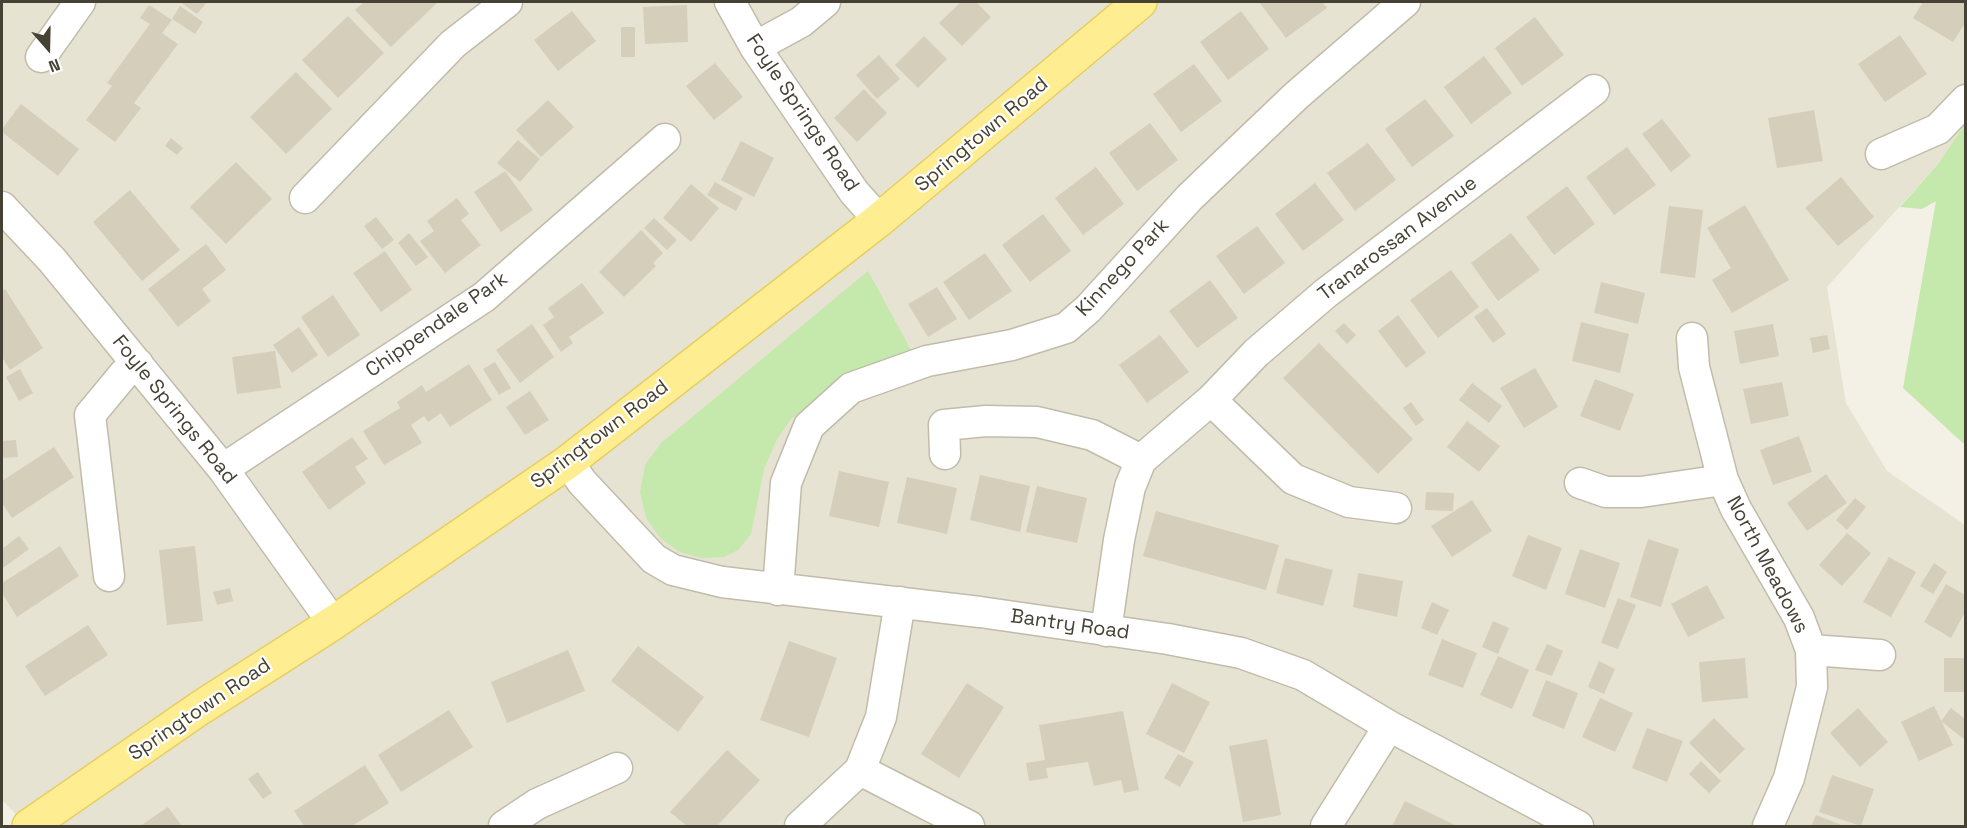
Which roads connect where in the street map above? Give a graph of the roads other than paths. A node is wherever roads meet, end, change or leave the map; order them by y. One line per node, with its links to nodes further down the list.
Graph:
1 (80, 2): 8 (street)
2 (507, 2): 13 (street)
3 (730, 2): 7 (street, Foyle Springs Road)
4 (825, 2): 7 (street)
5 (1140, 2): 15 (main road, Springtown Road)
6 (1405, 2): 27 (street, Kinnego Park)
7 (755, 47): 15 (street, Foyle Springs Road)
8 (41, 57)
9 (1594, 90): 18 (street, Tranarossan Avenue)
10 (1965, 100): 12 (street)
11 (665, 139): 22 (street, Chippendale Park)
12 (1881, 154)
13 (305, 198)
14 (2, 207): 17 (street, Foyle Springs Road)
15 (879, 220): 21 (main road, Springtown Road)
16 (1692, 338): 23 (street, North Meadows)
17 (138, 364): 22 (street, Foyle Springs Road); 26 (street)
18 (1211, 400): 20 (street, Tranarossan Avenue); 25 (street)
19 (945, 454): 20 (street)
20 (1141, 460): 30 (street, Tranarossan Avenue)
21 (568, 462): 27 (street, Bantry Road); 29 (main road, Springtown Road)
22 (223, 469): 29 (street, Foyle Springs Road)
23 (1723, 480): 24 (street, North Meadows); 31 (street, North Meadows)
24 (1580, 483)
25 (1396, 508)
26 (109, 576)
27 (778, 590): 28 (street, Bantry Road)
28 (900, 602): 30 (street, Bantry Road); 35 (street)
29 (333, 622): 36 (main road, Springtown Road)
30 (1106, 631): 33 (street, Bantry Road)
31 (1811, 650): 32 (street, North Meadows); 42 (street, North Meadows)
32 (1880, 655)
33 (1389, 726): 40 (street); 41 (street, Bantry Road)
34 (617, 768): 37 (street)
35 (860, 770): 38 (street); 39 (street)
36 (29, 826)
37 (504, 826)
38 (800, 826)
39 (969, 826)
40 (1326, 826)
41 (1578, 826)
42 (1768, 826)

